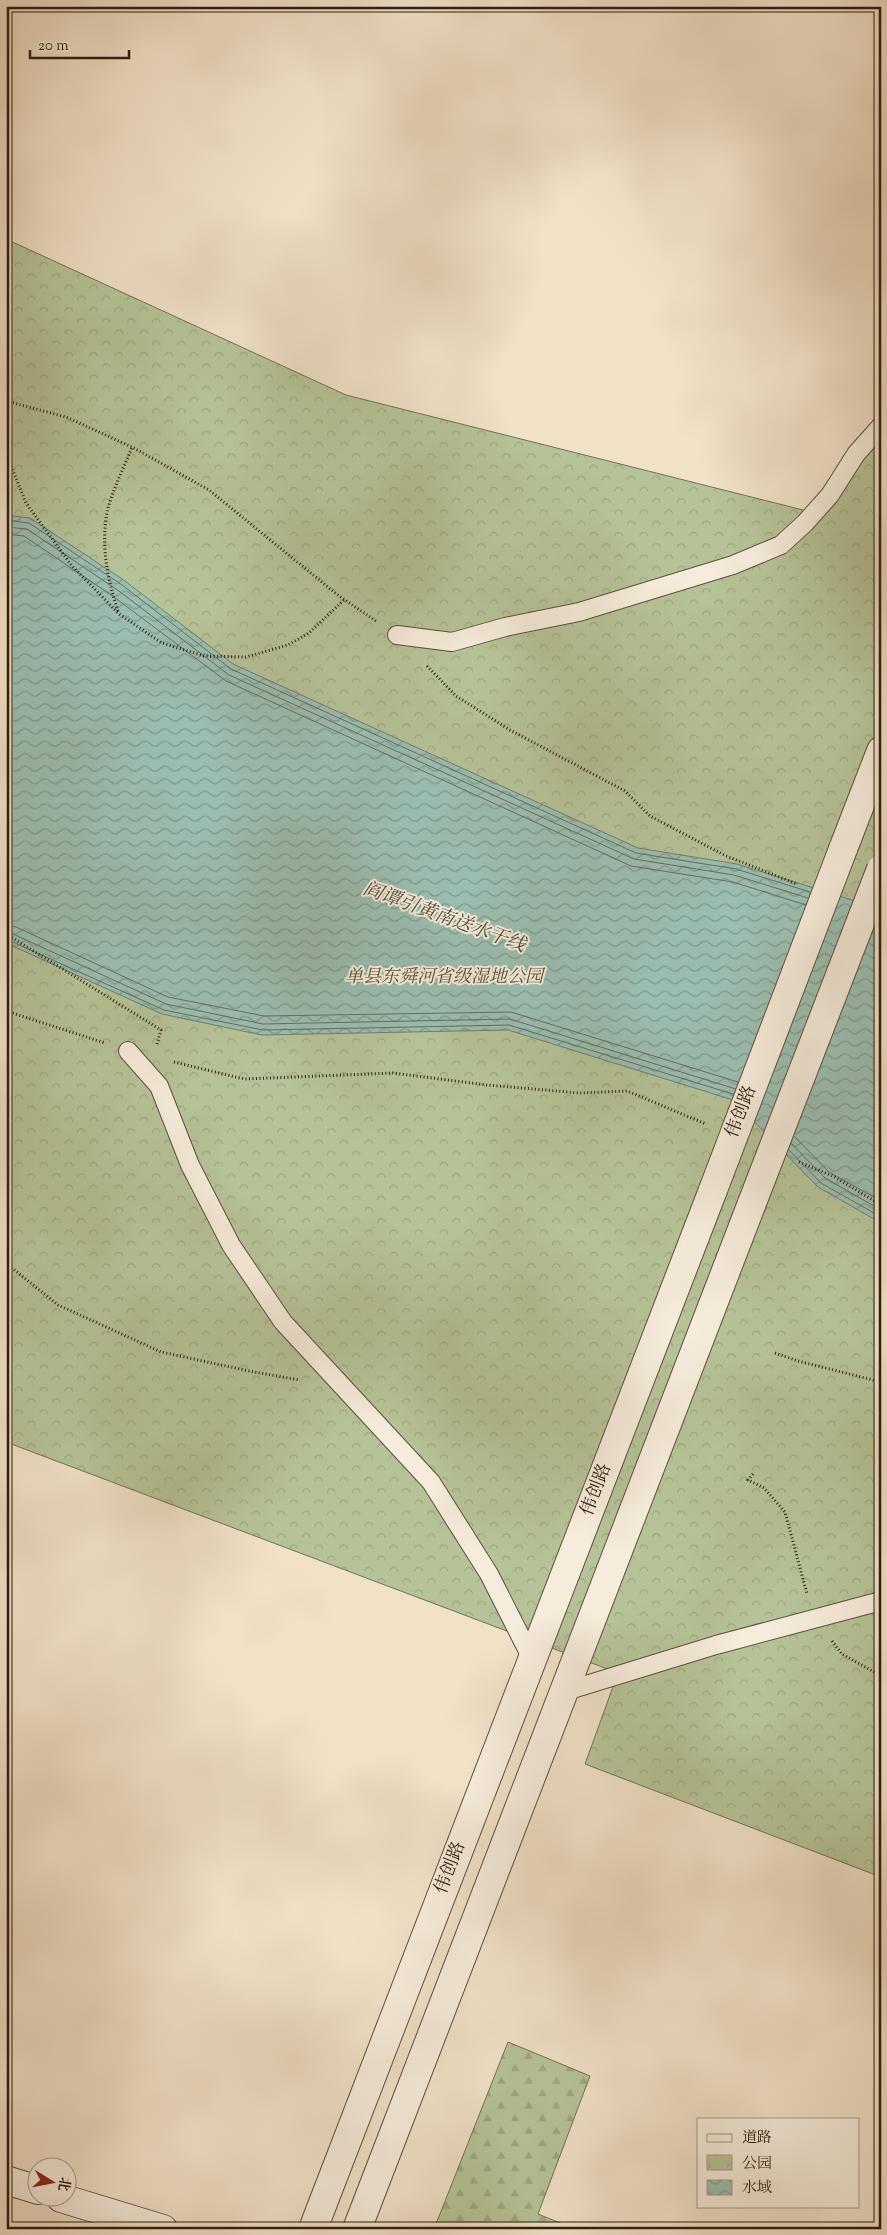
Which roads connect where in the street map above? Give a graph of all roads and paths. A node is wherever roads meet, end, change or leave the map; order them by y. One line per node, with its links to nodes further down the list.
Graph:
1 (6, 401): 3 (path)
2 (881, 426): 7 (lane)
3 (132, 448): 5 (path); 6 (path)
4 (6, 453): 6 (path)
5 (344, 600): 6 (path); 7 (path)
6 (119, 614)
7 (397, 635): 10 (path)
8 (881, 751): 25 (street, 伟创路, bridge)
9 (881, 868): 27 (street, bridge)
10 (798, 884)
11 (6, 934): 13 (path)
12 (6, 1011): 14 (path)
13 (161, 1030)
14 (128, 1051): 15 (path); 21 (lane)
15 (708, 1124)
16 (797, 1161): 17 (path)
17 (881, 1205)
18 (6, 1263): 21 (path)
19 (775, 1352): 20 (path)
20 (881, 1382)
21 (342, 1387): 25 (lane)
22 (753, 1474): 24 (path)
23 (881, 1601): 24 (lane)
24 (813, 1618): 26 (path); 27 (lane)
25 (532, 1659): 32 (street, 伟创路)
26 (881, 1676)
27 (563, 1692): 33 (street)
28 (6, 2180): 29 (street)
29 (28, 2187)
30 (78, 2203): 31 (street)
31 (163, 2229)
32 (312, 2229)
33 (357, 2229)

